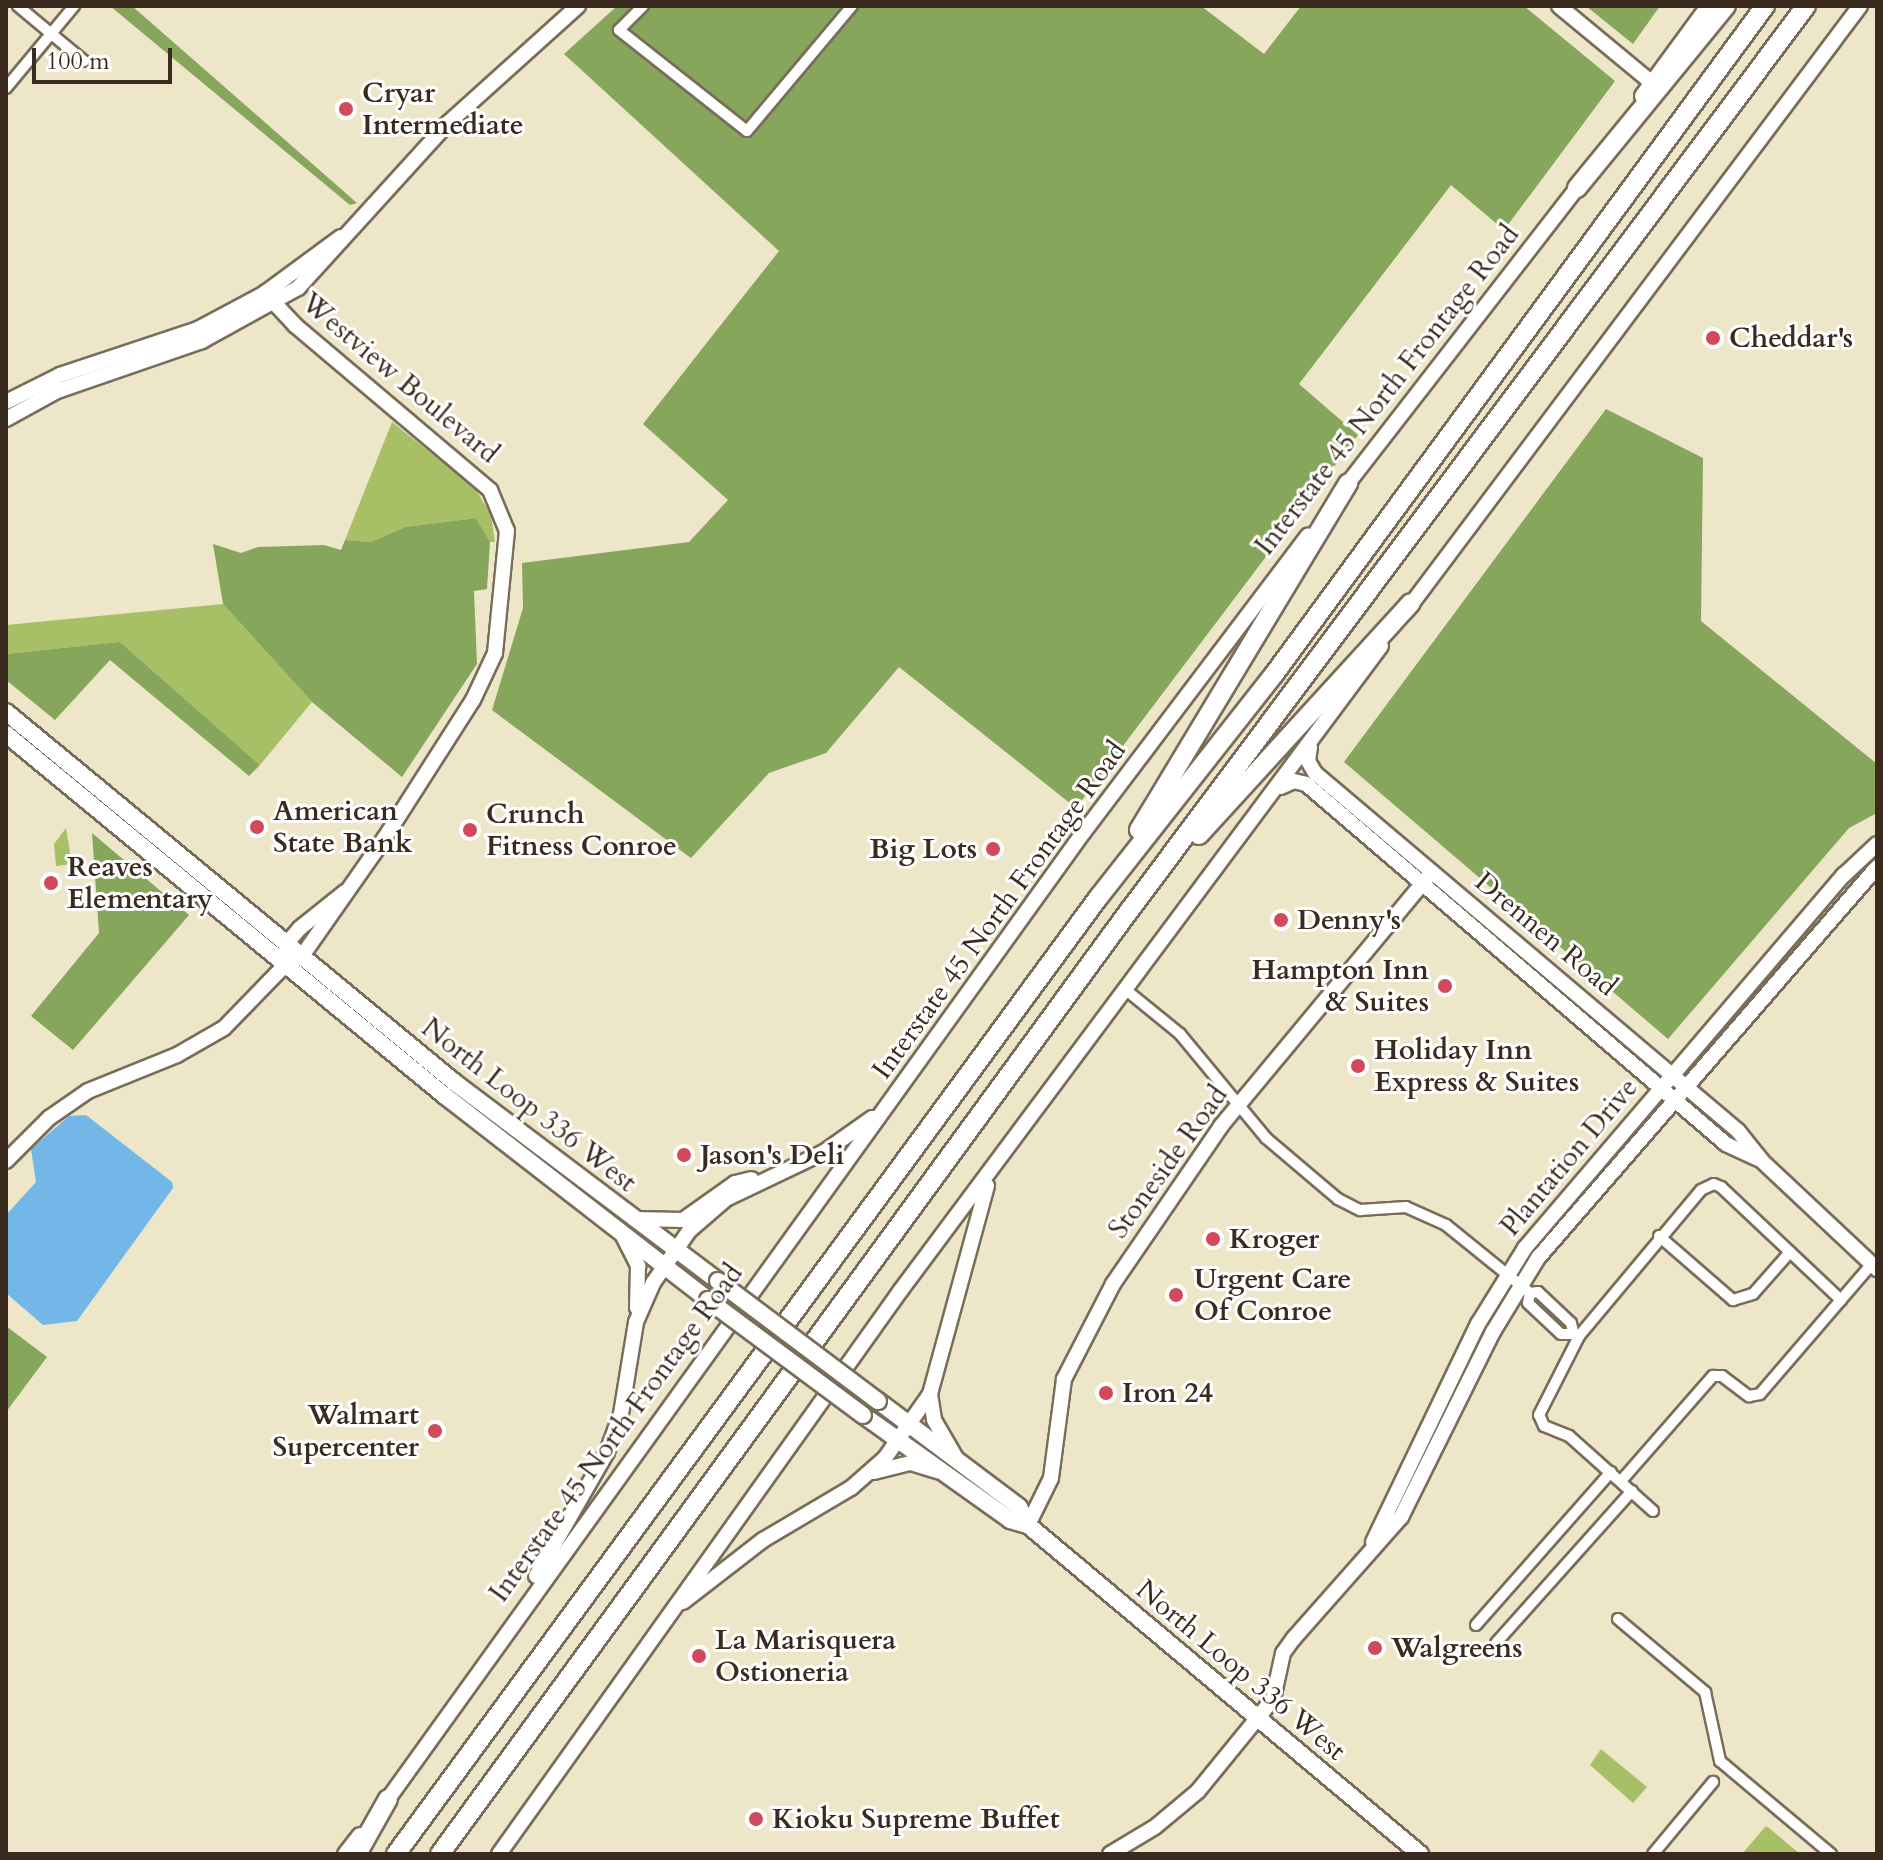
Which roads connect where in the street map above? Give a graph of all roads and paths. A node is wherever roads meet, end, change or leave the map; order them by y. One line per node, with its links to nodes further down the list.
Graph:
1 (18, 6): 12 (street)
2 (74, 6): 12 (street)
3 (578, 6): 17 (street)
4 (643, 6): 5 (street)
5 (852, 6)
6 (1559, 6): 14 (street)
7 (1708, 6): 14 (street, Interstate 45 North Frontage Road)
8 (1726, 6): 16 (highway)
9 (1765, 6): 33 (highway)
10 (1806, 6): 34 (highway)
11 (1860, 6): 22 (street)
12 (51, 34): 13 (street); 15 (street)
13 (84, 61)
14 (1652, 83): 16 (street, Interstate 45 North Frontage Road)
15 (6, 88)
16 (1577, 188): 21 (street, Interstate 45 North Frontage Road)
17 (270, 299): 18 (street); 32 (street, Westview Boulevard)
18 (156, 351): 19 (street); 20 (street)
19 (6, 402)
20 (6, 419)
21 (1348, 483): 33 (highway); 43 (street, Interstate 45 North Frontage Road)
22 (1411, 603): 25 (street); 34 (highway)
23 (6, 712): 27 (main road, North Loop 336 West)
24 (6, 734): 27 (main road, North Loop 336 West)
25 (1311, 745): 26 (street); 30 (street, Drennen Road)
26 (1278, 788): 31 (street, Drennen Road); 38 (street)
27 (88, 791): 35 (main road, North Loop 336 West); 37 (main road, North Loop 336 West)
28 (1877, 844): 39 (street, Plantation Drive)
29 (1877, 867): 40 (street, Plantation Drive)
30 (1432, 872): 31 (street, Stoneside Road); 39 (street, Drennen Road)
31 (1422, 884): 41 (street, Drennen Road); 44 (street, Stoneside Road)
32 (347, 890): 35 (street, Westview Boulevard); 36 (street, Westview Boulevard)
33 (1098, 898): 85 (highway)
34 (1129, 911): 86 (highway)
35 (287, 943): 36 (main road, North Loop 336 West); 37 (street)
36 (302, 956): 37 (street, Westview Boulevard); 49 (main road, North Loop 336 West)
37 (285, 965): 46 (street, Westview Boulevard); 50 (main road, North Loop 336 West)
38 (1126, 990): 44 (street); 45 (street)
39 (1673, 1076): 40 (street, Drennen Road); 41 (street, Plantation Drive)
40 (1686, 1086): 42 (street, Plantation Drive); 47 (street, Drennen Road)
41 (1661, 1089): 42 (street, Drennen Road); 56 (street, Plantation Drive)
42 (1674, 1100): 47 (street, Drennen Road); 57 (street, Plantation Drive)
43 (891, 1103): 48 (street); 78 (street, Interstate 45 North Frontage Road)
44 (1238, 1109): 56 (street); 73 (street, Stoneside Road)
45 (1001, 1157): 63 (street); 75 (street)
46 (6, 1161)
47 (1762, 1161): 55 (street, Drennen Road)
48 (768, 1176): 49 (street); 52 (street)
49 (632, 1219): 52 (main road, North Loop 336 West)
50 (621, 1233): 54 (main road, North Loop 336 West); 61 (street)
51 (1659, 1236): 53 (street); 53 (street); 62 (street)
52 (676, 1249): 54 (street); 64 (main road, North Loop 336 West, bridge)
53 (1790, 1252): 58 (street)
54 (663, 1267): 61 (street); 65 (main road, North Loop 336 West, bridge)
55 (1875, 1267): 58 (street)
56 (1506, 1275): 57 (street); 74 (street, Plantation Drive)
57 (1525, 1289): 59 (street); 60 (street); 74 (street, Plantation Drive)
58 (1841, 1300): 70 (street)
59 (1555, 1308): 60 (street); 62 (street)
60 (1546, 1319): 62 (street)
61 (636, 1322): 78 (street)
62 (1576, 1334): 68 (street)
63 (930, 1394): 64 (street); 66 (street)
64 (909, 1424): 65 (street); 66 (main road, North Loop 336 West)
65 (897, 1440): 67 (main road, North Loop 336 West); 69 (street)
66 (956, 1458): 73 (main road, North Loop 336 West)
67 (940, 1472): 69 (street); 73 (main road, North Loop 336 West)
68 (1611, 1472): 70 (street); 77 (street)
69 (869, 1473): 75 (street)
70 (1621, 1481): 71 (street)
71 (1632, 1491): 72 (street); 79 (street)
72 (1653, 1511)
73 (1028, 1525): 80 (main road, North Loop 336 West)
74 (1370, 1550): 80 (street, Plantation Drive)
75 (670, 1611): 87 (street)
76 (1618, 1619): 91 (street)
77 (1476, 1625)
78 (507, 1626): 82 (street, Interstate 45 North Frontage Road)
79 (1496, 1643)
80 (1257, 1717): 88 (street, Plantation Drive); 89 (main road, North Loop 336 West)
81 (1713, 1782): 90 (street)
82 (388, 1799): 83 (street, Interstate 45 North Frontage Road); 84 (highway)
83 (345, 1854)
84 (357, 1854)
85 (396, 1854)
86 (440, 1854)
87 (499, 1854)
88 (1110, 1854)
89 (1420, 1854)
90 (1653, 1854)
91 (1831, 1854)

